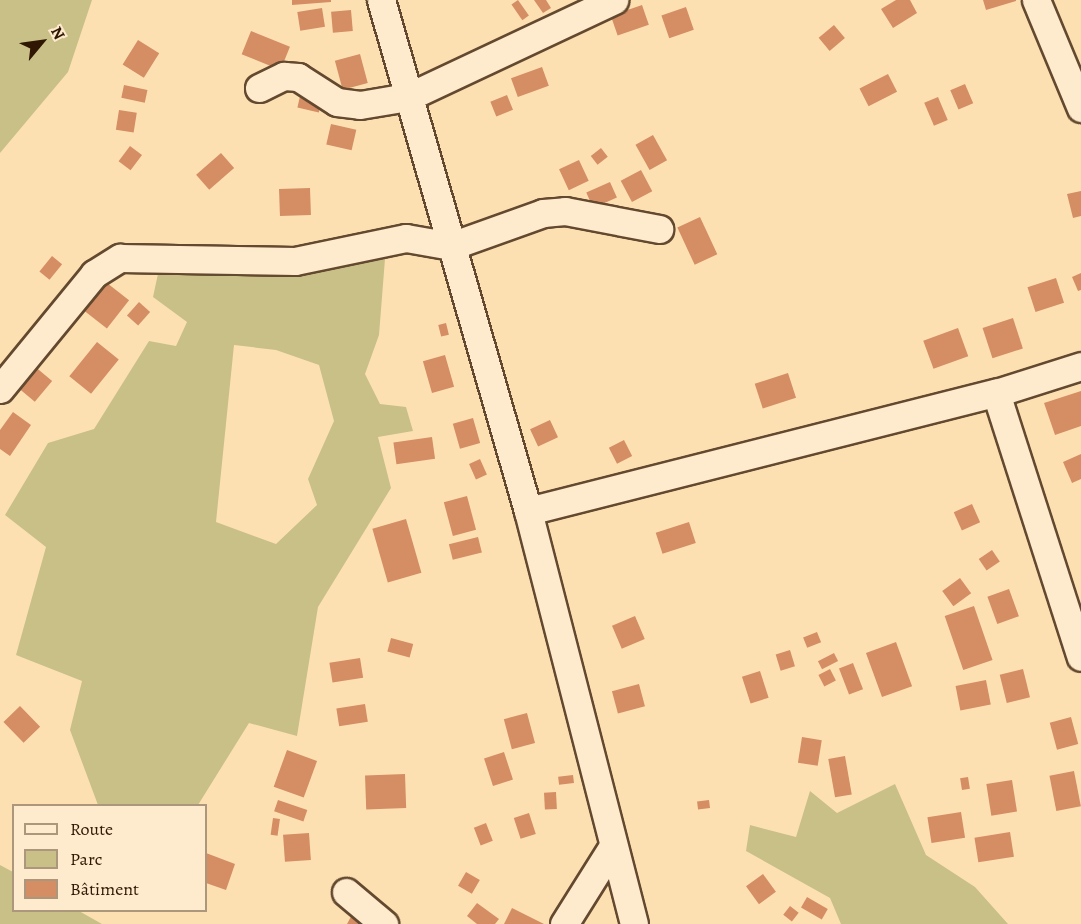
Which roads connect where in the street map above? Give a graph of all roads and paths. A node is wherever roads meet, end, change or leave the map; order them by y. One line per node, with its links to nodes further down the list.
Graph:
1 (381, 0): 5 (street)
2 (614, 0): 5 (street)
3 (1036, 0): 6 (street)
4 (259, 88): 5 (street)
5 (408, 97): 8 (street)
6 (1081, 108)
7 (659, 229): 8 (street)
8 (451, 246): 10 (street); 12 (street)
9 (1081, 366): 11 (street)
10 (0, 389)
11 (996, 393): 12 (street); 13 (street)
12 (528, 511): 14 (street)
13 (1081, 657)
14 (614, 846): 17 (street); 18 (street)
15 (346, 892): 16 (street)
16 (384, 924)
17 (564, 924)
18 (634, 924)

